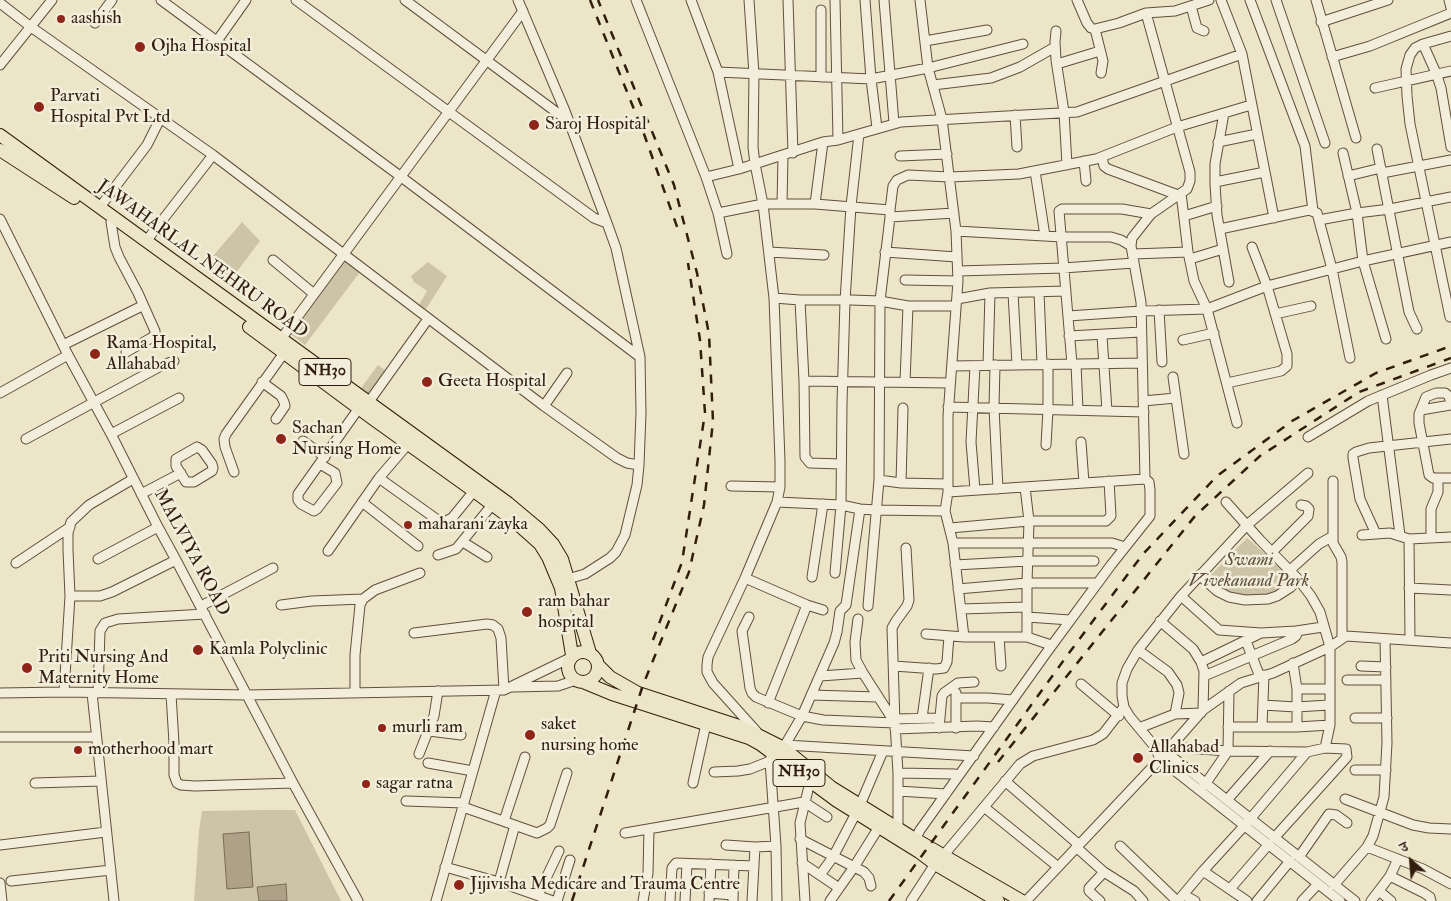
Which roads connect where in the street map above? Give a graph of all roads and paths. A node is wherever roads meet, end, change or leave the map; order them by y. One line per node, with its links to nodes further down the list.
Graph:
1 (52, 0): 35 (street)
2 (112, 0): 34 (street)
3 (161, 0): 41 (street)
4 (246, 0): 41 (street)
5 (296, 0): 68 (street)
6 (405, 0): 49 (street)
7 (518, 0): 29 (street)
8 (636, 0): 108 (street)
9 (692, 0): 54 (street)
10 (749, 0): 57 (street)
11 (788, 0): 59 (street)
12 (835, 0): 61 (street)
13 (866, 0): 62 (street)
14 (884, 0): 58 (street)
15 (920, 0): 42 (street)
16 (1077, 0): 36 (street)
17 (1172, 0): 30 (street)
18 (1221, 0): 47 (street)
19 (1250, 0): 122 (street)
20 (1276, 0): 85 (street)
21 (1316, 0): 33 (street)
22 (1386, 0): 33 (street)
23 (1449, 0): 27 (street)
24 (1204, 1): 26 (street)
25 (0, 3): 35 (street)
26 (1191, 6): 30 (street); 39 (street)
27 (1451, 8)
28 (821, 10): 60 (street)
29 (523, 11): 49 (street); 74 (street)
30 (1175, 11): 32 (street)
31 (1451, 12): 48 (street)
32 (1146, 13): 36 (street); 63 (street)
33 (1321, 22): 48 (street)
34 (95, 23)
35 (31, 27): 51 (street); 72 (street)
36 (1095, 29): 46 (street)
37 (987, 30): 42 (street)
38 (1056, 31): 45 (street)
39 (1204, 32)
40 (1451, 36): 44 (street)
41 (217, 41): 106 (street)
42 (925, 41): 52 (street)
43 (1023, 44): 52 (street)
44 (1423, 44): 56 (street); 64 (street)
45 (1055, 47): 50 (street); 65 (street)
46 (1100, 51): 50 (street); 55 (street)
47 (1242, 54): 63 (street); 67 (street)
48 (1332, 57): 81 (street)
49 (486, 61): 68 (street); 74 (street)
50 (1057, 64): 69 (street)
51 (0, 65)
52 (928, 68): 58 (street); 65 (street)
53 (1451, 71): 56 (street)
54 (718, 72): 57 (street); 102 (street)
55 (1101, 73)
56 (1436, 73): 64 (street); 87 (street)
57 (754, 74): 59 (street); 99 (street)
58 (890, 75): 62 (street); 75 (street)
59 (790, 76): 60 (street); 90 (street)
60 (821, 77): 61 (street)
61 (837, 78): 62 (street); 82 (street)
62 (871, 79): 77 (street)
63 (1164, 80): 69 (street); 76 (street)
64 (1406, 80): 66 (street); 101 (street)
65 (933, 85): 73 (street)
66 (1375, 88)
67 (1251, 105): 70 (street); 79 (street)
68 (448, 112): 106 (street); 133 (street)
69 (1064, 112): 71 (street); 100 (street)
70 (1224, 113): 76 (street); 84 (street)
71 (1015, 115): 73 (street); 86 (street)
72 (162, 117): 93 (street); 120 (street)
73 (942, 119): 75 (street); 92 (street)
74 (567, 120): 133 (street)
75 (894, 124): 77 (street)
76 (1177, 127): 96 (street); 112 (street)
77 (877, 128): 78 (street)
78 (858, 134): 82 (street); 118 (street)
79 (1257, 134): 84 (street); 105 (street)
80 (0, 135): 120 (highway, JAWAHARLAL NEHRU ROAD / NH30)
81 (1356, 138)
82 (838, 140): 83 (street)
83 (823, 142): 90 (street); 117 (street)
84 (1218, 142): 111 (street)
85 (1325, 143)
86 (1018, 147)
87 (1451, 147)
88 (1377, 149): 103 (street)
89 (0, 150): 132 (highway, JAWAHARLAL NEHRU ROAD / NH30)
90 (793, 153): 94 (street)
91 (1343, 153): 107 (street)
92 (947, 154): 95 (street); 109 (street)
93 (213, 155): 138 (street); 145 (street)
94 (782, 156): 99 (street); 116 (street)
95 (900, 156)
96 (1102, 156): 98 (street); 112 (street)
97 (1451, 160): 101 (street)
98 (1084, 161): 100 (street); 110 (street)
99 (755, 164): 102 (street); 115 (street)
100 (1068, 164): 104 (street)
101 (1419, 166): 103 (street); 114 (street)
102 (739, 169): 108 (street)
103 (1382, 170): 107 (street); 121 (street)
104 (1035, 171): 109 (street); 136 (street)
105 (1265, 172): 111 (street); 129 (street)
106 (400, 176): 145 (street); 192 (street)
107 (1348, 176): 125 (street)
108 (706, 177): 123 (street)
109 (950, 178): 124 (street); 126 (street)
110 (1086, 181)
111 (1215, 182): 119 (street)
112 (1180, 194): 127 (street); 128 (street)
113 (1451, 197): 114 (street)
114 (1426, 202): 121 (street); 140 (street)
115 (763, 204): 116 (street); 123 (street); 143 (street)
116 (782, 204): 117 (street)
117 (815, 204): 118 (street)
118 (851, 206): 126 (street); 167 (street)
119 (1216, 206): 128 (street); 134 (street)
120 (100, 207): 138 (highway, JAWAHARLAL NEHRU ROAD / NH30)
121 (1390, 209): 125 (street); 148 (street)
122 (1313, 211): 129 (street); 131 (street)
123 (718, 213): 146 (street)
124 (954, 213): 126 (street); 135 (street)
125 (1357, 213): 131 (street); 153 (street)
126 (890, 214): 144 (street)
127 (1150, 214): 137 (street); 147 (street)
128 (1184, 216): 150 (street)
129 (1274, 218): 134 (street)
130 (0, 219): 188 (street, MALVIYA ROAD)
131 (1320, 220): 155 (street)
132 (111, 222): 189 (street); 190 (highway, JAWAHARLAL NEHRU ROAD / NH30)
133 (608, 222): 192 (street)
134 (1220, 229): 142 (street)
135 (956, 231): 136 (street); 151 (street)
136 (1045, 236): 137 (street)
137 (1062, 237): 147 (street); 154 (street)
138 (147, 240): 186 (highway, JAWAHARLAL NEHRU ROAD / NH30)
139 (1451, 242): 140 (street)
140 (1435, 246): 148 (street); 178 (street)
141 (1252, 247): 159 (street)
142 (1223, 249): 150 (street); 158 (street)
143 (769, 252): 149 (street); 165 (street)
144 (885, 252): 151 (street); 168 (street)
145 (343, 253): 164 (street); 179 (street)
146 (727, 254)
147 (1133, 254): 150 (street); 154 (street); 175 (street)
148 (1398, 254): 153 (street); 180 (street)
149 (824, 255)
150 (1189, 255): 173 (street)
151 (957, 257): 156 (street)
152 (273, 260): 164 (street)
153 (1363, 261): 155 (street); 185 (street)
154 (1063, 268): 156 (street); 160 (street)
155 (1332, 270): 159 (street); 193 (street)
156 (958, 276): 157 (street); 169 (street)
157 (906, 280)
158 (1229, 282)
159 (1267, 286): 173 (street); 176 (street)
160 (1066, 291): 162 (street); 177 (street)
161 (1013, 292): 162 (street); 163 (street); 201 (street)
162 (1038, 292): 197 (street)
163 (990, 293): 169 (street); 200 (street)
164 (314, 294): 186 (street)
165 (774, 298): 166 (street); 262 (street)
166 (800, 300): 167 (street); 207 (street)
167 (845, 301): 168 (street); 210 (street)
168 (880, 301): 170 (street); 208 (street)
169 (957, 303): 170 (street); 202 (street)
170 (908, 306): 211 (street)
171 (1311, 306): 176 (street)
172 (140, 307): 188 (street)
173 (1207, 309): 174 (street); 182 (street)
174 (1159, 310): 175 (street); 195 (street)
175 (1141, 311): 177 (street); 181 (street)
176 (1275, 314): 213 (street)
177 (1068, 316): 183 (street)
178 (1450, 316)
179 (428, 319): 221 (street); 222 (street)
180 (1417, 329)
181 (1142, 332): 184 (street); 196 (street)
182 (1214, 333): 187 (street); 213 (street)
183 (1070, 336): 184 (street); 198 (street)
184 (1102, 336): 199 (street)
185 (1386, 338)
186 (280, 339): 221 (highway, JAWAHARLAL NEHRU ROAD / NH30)
187 (1183, 340)
188 (63, 345): 191 (street, MALVIYA ROAD)
189 (126, 352)
190 (284, 353): 209 (street); 221 (highway, JAWAHARLAL NEHRU ROAD / NH30)
191 (68, 355): 214 (street); 219 (street, MALVIYA ROAD)
192 (640, 357): 247 (street)
193 (1350, 358)
194 (174, 361): 219 (street)
195 (1162, 362)
196 (1142, 363): 199 (street); 218 (street)
197 (1045, 364): 198 (street); 201 (street); 227 (street)
198 (1074, 364): 199 (street); 228 (street)
199 (1103, 364): 230 (street)
200 (991, 365): 201 (street); 203 (street); 226 (street)
201 (1017, 365)
202 (952, 366): 203 (street); 212 (street)
203 (975, 366): 225 (street)
204 (1451, 368): 215 (street)
205 (566, 373): 222 (street)
206 (1173, 377): 217 (street)
207 (804, 381): 210 (street); 246 (street)
208 (880, 381): 210 (street); 211 (street); 256 (street)
209 (262, 382): 232 (street); 248 (street)
210 (842, 382): 246 (street)
211 (905, 382): 212 (street)
212 (950, 382): 223 (street)
213 (1227, 383): 233 (street)
214 (0, 393)
215 (1382, 395): 235 (street); 243 (street)
216 (180, 398): 234 (street)
217 (1176, 398): 218 (street); 244 (street)
218 (1143, 401): 231 (street)
219 (94, 402): 234 (street, MALVIYA ROAD); 236 (street)
220 (1451, 404): 229 (street); 229 (street)
221 (364, 406): 241 (highway, JAWAHARLAL NEHRU ROAD / NH30); 245 (street); 315 (highway, JAWAHARLAL NEHRU ROAD / NH30)
222 (544, 406): 247 (street)
223 (948, 407): 225 (street); 264 (street)
224 (903, 408): 259 (street)
225 (972, 408): 226 (street); 266 (street)
226 (994, 408): 227 (street); 265 (street)
227 (1048, 410): 228 (street); 242 (street)
228 (1078, 410): 230 (street)
229 (1421, 410): 240 (street)
230 (1107, 411): 231 (street)
231 (1144, 412): 255 (street)
232 (276, 419)
233 (1238, 422)
234 (111, 434): 254 (street, MALVIYA ROAD)
235 (1308, 437)
236 (26, 439)
237 (1451, 439): 240 (street)
238 (303, 441): 245 (street)
239 (1081, 442): 260 (street)
240 (1421, 442): 243 (street); 252 (street)
241 (408, 444): 251 (street); 267 (highway, JAWAHARLAL NEHRU ROAD / NH30)
242 (1046, 445)
243 (1390, 447): 284 (street); 286 (street)
244 (1184, 454)
245 (323, 461): 245 (street)
246 (841, 464): 275 (street)
247 (639, 465): 315 (street)
248 (234, 472)
249 (181, 473): 249 (street); 268 (street)
250 (1308, 473): 280 (street)
251 (379, 478): 267 (street); 269 (street)
252 (1438, 478): 253 (street); 289 (street)
253 (1451, 478)
254 (133, 479): 268 (street, MALVIYA ROAD); 281 (street)
255 (1145, 479): 257 (street); 295 (street)
256 (879, 480): 259 (street); 277 (street)
257 (1109, 481): 260 (street); 279 (street)
258 (1333, 481): 287 (street)
259 (901, 483): 264 (street)
260 (1084, 483): 263 (street)
261 (731, 486): 262 (street)
262 (780, 487): 270 (street)
263 (1025, 487): 265 (street); 279 (street)
264 (948, 488): 266 (street); 278 (street)
265 (998, 489): 266 (street)
266 (975, 490)
267 (474, 491): 274 (highway, JAWAHARLAL NEHRU ROAD / NH30)
268 (141, 494): 282 (street, MALVIYA ROAD)
269 (362, 502): 294 (street); 297 (street)
270 (777, 502): 272 (street); 313 (street)
271 (1226, 502): 280 (street)
272 (823, 504): 275 (street); 312 (street)
273 (1301, 504): 298 (street)
274 (492, 505): 291 (street); 315 (highway, JAWAHARLAL NEHRU ROAD / NH30)
275 (841, 505): 276 (street); 310 (street)
276 (860, 509): 277 (street); 366 (street)
277 (876, 510): 278 (street); 326 (street)
278 (945, 511): 283 (street)
279 (1029, 520): 283 (street); 292 (street)
280 (1247, 525): 298 (street); 311 (street)
281 (70, 527): 305 (street); 321 (street)
282 (158, 527): 301 (street); 302 (street, MALVIYA ROAD)
283 (950, 528): 293 (street)
284 (1376, 534): 285 (street); 286 (street)
285 (1362, 535)
286 (1400, 535): 290 (street)
287 (1333, 536): 308 (street); 345 (street)
288 (1451, 537): 289 (street)
289 (1431, 538): 290 (street)
290 (1409, 539): 318 (street)
291 (463, 542): 299 (street); 300 (street)
292 (1029, 542): 293 (street); 295 (street); 303 (street)
293 (953, 543): 306 (street)
294 (418, 546)
295 (1125, 547): 317 (street)
296 (906, 548): 359 (street)
297 (328, 551)
298 (1272, 552): 308 (street)
299 (438, 555)
300 (487, 557)
301 (98, 559)
302 (176, 560): 321 (street); 329 (street, MALVIYA ROAD)
303 (1028, 561): 304 (street); 306 (street); 316 (street)
304 (1094, 561)
305 (16, 563)
306 (955, 565): 319 (street)
307 (273, 568): 329 (street)
308 (1290, 570): 314 (street)
309 (420, 573): 323 (street)
310 (835, 573)
311 (1199, 575): 314 (street); 322 (street)
312 (812, 577)
313 (745, 578): 325 (street); 416 (street)
314 (1298, 578): 336 (street)
315 (564, 580): 353 (highway, JAWAHARLAL NEHRU ROAD / NH30); 355 (highway, JAWAHARLAL NEHRU ROAD / NH30)
316 (1027, 583): 317 (street); 319 (street); 327 (street)
317 (1098, 583): 334 (street)
318 (1409, 588): 320 (street); 347 (street)
319 (958, 589): 328 (street)
320 (1451, 590)
321 (70, 596): 381 (street)
322 (1181, 596): 335 (street); 339 (street)
323 (363, 599): 324 (street); 384 (street)
324 (281, 605)
325 (807, 605): 330 (street); 391 (street)
326 (868, 606)
327 (1026, 607): 328 (street); 332 (street)
328 (961, 609): 342 (street)
329 (203, 610): 383 (street); 386 (street, MALVIYA ROAD)
330 (823, 610)
331 (749, 617): 391 (street)
332 (1027, 617): 334 (street); 344 (street)
333 (858, 619): 365 (street)
334 (1070, 620): 350 (street)
335 (1160, 621): 352 (street); 356 (street)
336 (1323, 627): 337 (street); 351 (street)
337 (1298, 631): 339 (street); 354 (street)
338 (414, 633): 375 (street)
339 (1261, 633): 348 (street)
340 (926, 634): 341 (street)
341 (949, 636): 342 (street); 364 (street)
342 (964, 637): 343 (street)
343 (1000, 637): 344 (street); 360 (street)
344 (1027, 637): 350 (street)
345 (1342, 638): 346 (street); 351 (street)
346 (1385, 639): 347 (street); 363 (street)
347 (1410, 640): 349 (street)
348 (1246, 641): 354 (street); 356 (street)
349 (1451, 643)
350 (1051, 645): 390 (street)
351 (1330, 647): 357 (street); 378 (street)
352 (1138, 650): 394 (street); 397 (street)
353 (590, 653): 355 (highway); 358 (highway, JAWAHARLAL NEHRU ROAD / NH30)
354 (1252, 656): 367 (street); 368 (street)
355 (571, 657): 372 (highway, JAWAHARLAL NEHRU ROAD / NH30); 375 (street)
356 (1201, 662): 367 (street)
357 (1294, 663): 368 (street); 377 (street)
358 (598, 665): 372 (highway); 416 (highway, JAWAHARLAL NEHRU ROAD / NH30)
359 (894, 666): 364 (street); 405 (street)
360 (1001, 666)
361 (1361, 666): 362 (street)
362 (1372, 667): 363 (street); 370 (street)
363 (1386, 667): 371 (street)
364 (929, 668): 400 (street)
365 (863, 673): 366 (street); 388 (street)
366 (820, 676): 387 (street)
367 (1204, 676): 396 (street)
368 (1262, 676): 380 (street); 392 (street)
369 (1347, 680): 370 (street)
370 (1370, 680): 371 (street)
371 (1386, 680): 403 (street)
372 (579, 681): 375 (street); 404 (highway, JAWAHARLAL NEHRU ROAD / NH30)
373 (974, 682): 376 (street)
374 (1082, 684): 399 (street)
375 (503, 689): 379 (street); 433 (street)
376 (950, 689): 389 (street); 401 (street)
377 (1297, 689): 378 (street); 395 (street)
378 (1328, 690): 393 (street)
379 (438, 691): 384 (street); 414 (street)
380 (1229, 691): 396 (street); 407 (street)
381 (64, 692): 382 (street); 383 (street)
382 (0, 693)
383 (95, 693): 385 (street); 417 (street)
384 (355, 693): 386 (street)
385 (171, 694): 386 (street); 441 (street)
386 (247, 695): 441 (street, MALVIYA ROAD)
387 (811, 695): 388 (street); 398 (street)
388 (878, 697): 405 (street)
389 (957, 698): 390 (street); 412 (street)
390 (1013, 700): 408 (street)
391 (768, 703): 398 (street)
392 (1263, 705): 395 (street); 409 (street)
393 (1329, 705): 395 (street); 406 (street)
394 (1124, 707): 399 (street); 413 (street)
395 (1296, 707): 410 (street)
396 (1202, 711): 397 (street); 425 (street)
397 (1175, 714): 413 (street)
398 (802, 716): 405 (street); 424 (street)
399 (1119, 716): 440 (street)
400 (922, 718): 401 (street); 405 (street)
401 (940, 718): 411 (street)
402 (1355, 718): 403 (street)
403 (1387, 718): 432 (street)
404 (706, 724): 424 (highway, JAWAHARLAL NEHRU ROAD / NH30); 442 (street)
405 (895, 724): 411 (street); 421 (street)
406 (1330, 725): 410 (street); 419 (street)
407 (1228, 726): 409 (street); 422 (street)
408 (994, 727): 412 (street); 428 (street)
409 (1262, 727): 410 (street)
410 (1297, 727)
411 (939, 728): 412 (street)
412 (956, 728)
413 (1139, 728): 425 (street)
414 (429, 731): 415 (street); 427 (street)
415 (461, 735)
416 (761, 736): 424 (highway, JAWAHARLAL NEHRU ROAD / NH30)
417 (96, 737): 418 (street); 438 (street)
418 (2, 738)
419 (1325, 748): 426 (street); 468 (street)
420 (883, 751): 421 (street); 424 (street); 454 (street)
421 (896, 751): 428 (street); 435 (street)
422 (1228, 751): 423 (street); 425 (street); 444 (street)
423 (1270, 751): 426 (street); 448 (street)
424 (777, 752): 434 (street); 439 (highway, JAWAHARLAL NEHRU ROAD / NH30); 452 (street); 454 (highway, JAWAHARLAL NEHRU ROAD / NH30)
425 (1166, 752): 444 (street); 473 (street)
426 (1307, 752): 458 (street)
427 (418, 754)
428 (974, 756): 446 (street)
429 (525, 757): 457 (street)
430 (428, 763): 433 (street)
431 (1355, 770): 432 (street)
432 (1386, 770): 455 (street)
433 (473, 771): 451 (street)
434 (714, 772)
435 (898, 772): 437 (street); 445 (street)
436 (567, 773): 460 (street)
437 (955, 774)
438 (101, 781): 443 (street); 465 (street)
439 (810, 782): 450 (street); 454 (highway, JAWAHARLAL NEHRU ROAD / NH30)
440 (1005, 782): 453 (street); 473 (street)
441 (293, 783): 514 (street, MALVIYA ROAD)
442 (693, 783)
443 (35, 784)
444 (1204, 787): 448 (street); 458 (street)
445 (898, 791): 446 (street); 462 (street)
446 (946, 794): 469 (street)
447 (1345, 799): 455 (street)
448 (1227, 800): 458 (street)
449 (406, 801): 451 (street)
450 (804, 802): 452 (street); 456 (street); 467 (street)
451 (464, 805): 457 (street); 488 (street)
452 (773, 807): 463 (street); 472 (street)
453 (984, 807): 482 (street); 490 (street)
454 (858, 809): 461 (highway, JAWAHARLAL NEHRU ROAD / NH30); 462 (highway, JAWAHARLAL NEHRU ROAD / NH30); 478 (street)
455 (1380, 812): 464 (street); 476 (street)
456 (827, 817)
457 (504, 821): 460 (street)
458 (1248, 822): 468 (street); 493 (street)
459 (1347, 823): 479 (street)
460 (515, 825): 498 (street)
461 (879, 827): 469 (highway, JAWAHARLAL NEHRU ROAD / NH30); 491 (street)
462 (898, 828): 469 (highway, JAWAHARLAL NEHRU ROAD / NH30)
463 (649, 829): 466 (street); 518 (street)
464 (1451, 829)
465 (106, 832): 471 (street); 492 (street)
466 (625, 833)
467 (800, 839): 478 (street); 484 (street)
468 (1272, 840): 479 (street); 483 (street); 505 (street)
469 (913, 843): 482 (highway, JAWAHARLAL NEHRU ROAD / NH30)
470 (726, 844): 475 (street)
471 (0, 845)
472 (776, 846): 475 (street); 522 (street)
473 (1077, 846): 490 (street); 494 (street)
474 (1120, 846): 510 (street)
475 (755, 847): 489 (street)
476 (1367, 847): 480 (street); 502 (street)
477 (559, 851): 507 (street)
478 (833, 856): 491 (street); 495 (street)
479 (1299, 857): 502 (street)
480 (1398, 859): 496 (street); 501 (street)
481 (570, 860): 517 (street)
482 (939, 860): 511 (highway, JAWAHARLAL NEHRU ROAD / NH30); 525 (street); 526 (highway, JAWAHARLAL NEHRU ROAD / NH30)
483 (1290, 861): 500 (street); 532 (street)
484 (802, 863): 495 (street); 523 (street)
485 (687, 864): 486 (street); 519 (street); 520 (street)
486 (711, 864): 487 (street); 508 (street)
487 (734, 865): 489 (street); 509 (street)
488 (445, 866): 498 (street); 515 (street)
489 (754, 866): 521 (street)
490 (1057, 866): 527 (street)
491 (854, 867): 503 (street); 504 (street)
492 (111, 870): 497 (street); 513 (street)
493 (1203, 871): 505 (street); 510 (street)
494 (1104, 872): 528 (street); 529 (street)
495 (820, 875): 504 (street)
496 (1390, 876): 506 (street); 538 (street)
497 (12, 881)
498 (499, 882): 507 (street)
499 (0, 883): 512 (street)
500 (1318, 884): 533 (street); 534 (street)
501 (1451, 884)
502 (1334, 885): 535 (street)
503 (871, 886)
504 (839, 888): 524 (street)
505 (1230, 889): 531 (street)
506 (1379, 891): 536 (street); 537 (street)
507 (538, 895): 516 (street)
508 (709, 897): 509 (street)
509 (732, 898)
510 (1180, 899): 530 (street)
511 (994, 900)
512 (2, 901)
513 (114, 901)
514 (358, 901)
515 (436, 901)
516 (552, 901)
517 (557, 901)
518 (643, 901)
519 (670, 901)
520 (686, 901)
521 (752, 901)
522 (777, 901)
523 (805, 901)
524 (830, 901)
525 (912, 901)
526 (1022, 901)
527 (1026, 901)
528 (1100, 901)
529 (1143, 901)
530 (1195, 901)
531 (1247, 901)
532 (1257, 901)
533 (1302, 901)
534 (1340, 901)
535 (1355, 901)
536 (1371, 901)
537 (1391, 901)
538 (1431, 901)

